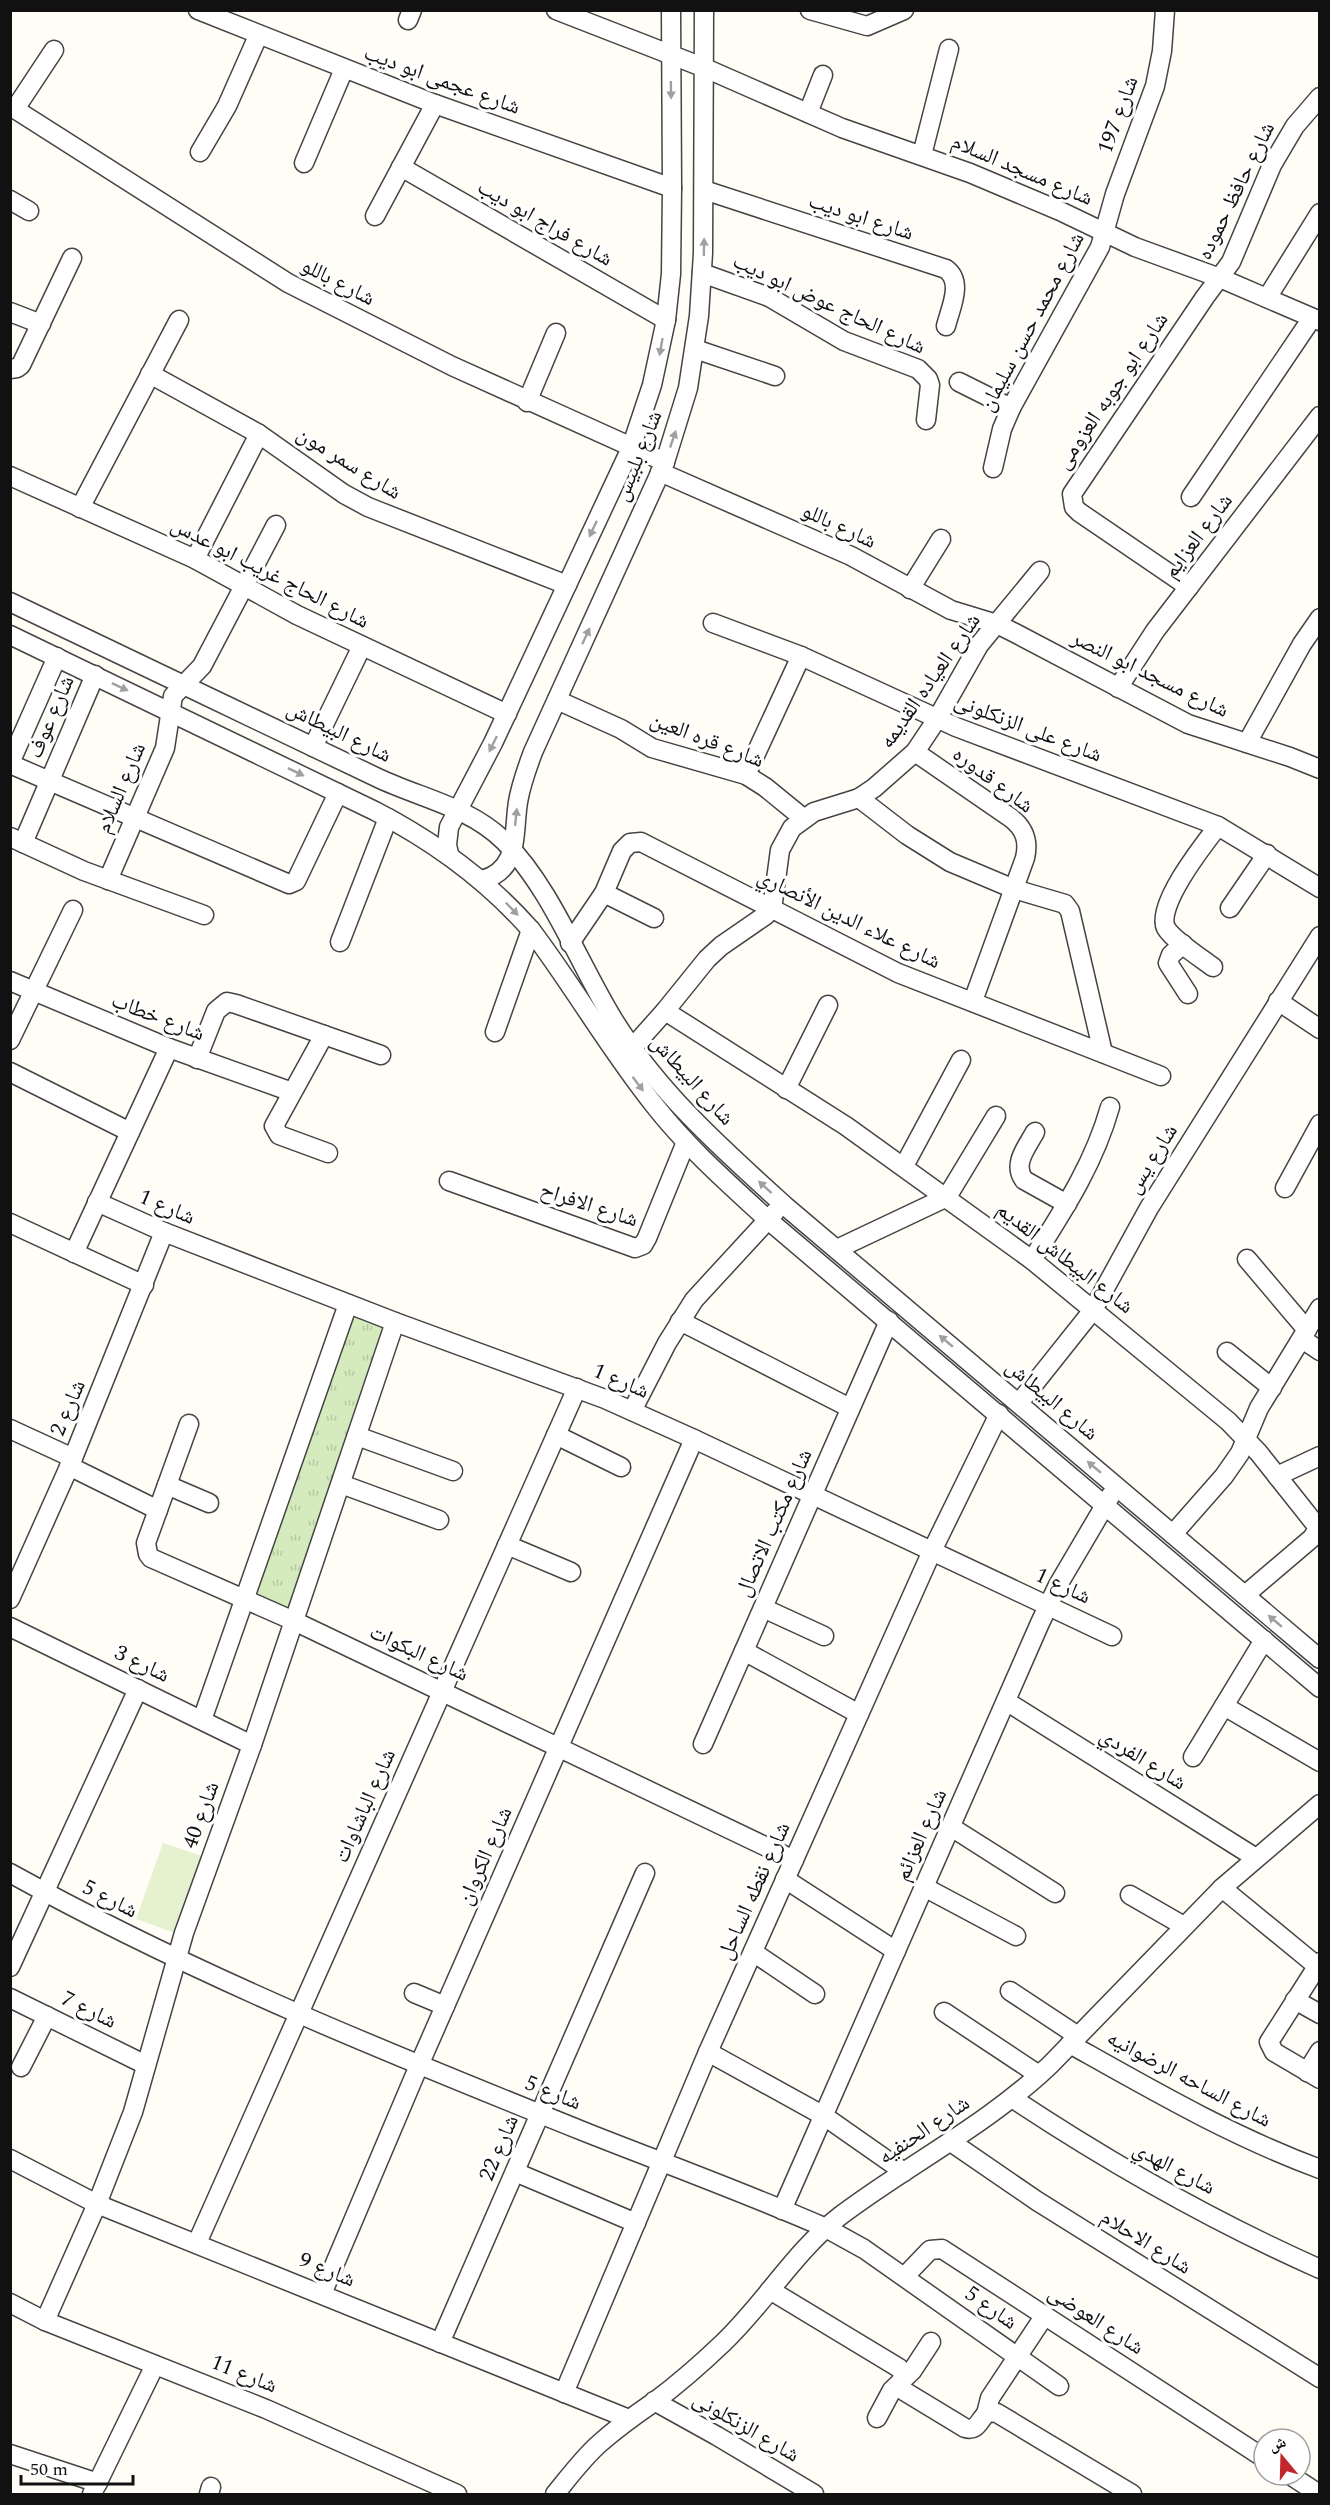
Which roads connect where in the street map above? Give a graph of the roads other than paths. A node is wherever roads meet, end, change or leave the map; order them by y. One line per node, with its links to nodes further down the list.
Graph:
1 (198, 10): 8 (street, شارع عجمى ابو ديب)
2 (556, 10): 11 (street, شارع مسجد السلام)
3 (670, 10): 11 (street, شارع بلبيس)
4 (704, 10): 12 (street, شارع بلبيس)
5 (810, 10): 6 (street)
6 (904, 10)
7 (1165, 10): 29 (street, شارع 197)
8 (258, 36): 13 (street, شارع عجمى ابو ديب); 19 (street)
9 (949, 49): 20 (street)
10 (54, 50): 17 (street)
11 (671, 55): 12 (street, شارع مسجد السلام); 23 (street, شارع بلبيس, one-way to 23)
12 (705, 68): 18 (street, شارع مسجد السلام); 24 (street, شارع بلبيس)
13 (344, 69): 16 (street, شارع عجمى ابو ديب); 21 (street)
14 (824, 75): 18 (street)
15 (1320, 97): 32 (street, شارع حافظ حموده)
16 (435, 104): 22 (street); 23 (street, شارع عجمى ابو ديب)
17 (13, 108): 46 (street, شارع باللو)
18 (808, 113): 20 (street, شارع مسجد السلام)
19 (200, 152)
20 (922, 155): 29 (street, شارع مسجد السلام)
21 (304, 163)
22 (401, 167): 28 (street); 36 (street, شارع فراج ابو ديب)
23 (672, 188): 36 (street, شارع بلبيس)
24 (704, 190): 31 (street, شارع بلبيس, one-way to 24); 39 (street, شارع ابو ديب)
25 (10, 200): 26 (street)
26 (29, 211)
27 (1320, 213): 33 (street)
28 (375, 216)
29 (1105, 233): 32 (street, شارع مسجد السلام); 47 (street, شارع محمد حسن سليمان)
30 (72, 258): 38 (street)
31 (702, 273): 41 (street, شارع بلبيس); 49 (street, شارع الحاج عوض ابو ديب)
32 (1220, 278): 33 (street, شارع مسجد السلام); 63 (street, شارع ابو جوبه العزومى)
33 (1267, 298): 37 (street, شارع مسجد السلام)
34 (10, 312): 38 (street)
35 (179, 320): 43 (street)
36 (666, 320): 51 (street, شارع بلبيس, one-way to 51)
37 (1316, 320): 55 (street)
38 (41, 324): 42 (street)
39 (946, 326)
40 (556, 333): 46 (street)
41 (695, 349): 44 (street); 52 (street, شارع بلبيس, one-way to 41)
42 (10, 369)
43 (150, 374): 50 (street, شارع سمر مون); 56 (street)
44 (776, 376)
45 (959, 382): 47 (street)
46 (527, 402): 51 (street, شارع باللو)
47 (1011, 408): 53 (street, شارع محمد حسن سليمان)
48 (1320, 416): 63 (street, شارع العزايم)
49 (926, 420)
50 (259, 434): 59 (street); 62 (street, شارع سمر مون)
51 (631, 447): 52 (street, شارع باللو); 62 (street, شارع بلبيس, one-way to 62)
52 (663, 467): 64 (street, شارع باللو); 76 (street, شارع بلبيس, one-way to 52)
53 (993, 468)
54 (10, 476): 56 (street, شارع الحاج غريب ابو عدس)
55 (1191, 497)
56 (80, 508): 59 (street, شارع الحاج غريب ابو عدس)
57 (276, 525): 61 (street, شارع السلام)
58 (941, 539): 64 (street)
59 (195, 559): 61 (street, شارع الحاج غريب ابو عدس)
60 (1040, 571): 68 (street, شارع العياده القديمه)
61 (244, 585): 70 (street, شارع الحاج غريب ابو عدس); 74 (street, شارع السلام)
62 (567, 585): 78 (street, شارع بلبيس)
63 (1190, 587): 75 (street, شارع العزايم)
64 (910, 589): 68 (street, شارع باللو)
65 (10, 602): 74 (street, شارع البيطاش)
66 (1320, 618): 80 (street)
67 (713, 623): 71 (street, شارع على الزنكلونى)
68 (997, 624): 75 (street, شارع مسجد ابو النصر); 79 (street, شارع العياده القديمه)
69 (10, 635): 72 (street, شارع البيطاش)
70 (362, 645): 78 (street, شارع الحاج غريب ابو عدس); 81 (street)
71 (801, 656): 79 (street, شارع على الزنكلونى); 85 (street)
72 (57, 657): 73 (street, شارع البيطاش); 83 (street)
73 (95, 675): 77 (street, شارع البيطاش, one-way to 77); 86 (street, شارع عوف)
74 (183, 684): 77 (street, شارع السلام); 81 (street, شارع البيطاش)
75 (1118, 688): 80 (street, شارع مسجد ابو النصر)
76 (557, 700): 85 (street, شارع قره العين); 95 (street, شارع بلبيس, one-way to 76)
77 (171, 711): 87 (street, شارع البيطاش, one-way to 87); 90 (street, شارع السلام)
78 (507, 714): 89 (street, شارع بلبيس, one-way to 89)
79 (937, 719): 82 (street, شارع العياده القديمه); 93 (street, شارع على الزنكلونى)
80 (1247, 743): 84 (street, شارع مسجد ابو النصر)
81 (313, 747): 89 (street, شارع البيطاش)
82 (915, 752): 88 (street, شارع العياده القديمه); 101 (street, شارع قدوره)
83 (10, 764): 86 (street)
84 (1320, 769)
85 (746, 775): 92 (street, شارع قره العين)
86 (50, 781): 90 (street); 94 (street, شارع عوف)
87 (338, 793): 90 (street); 91 (street, شارع البيطاش)
88 (859, 798): 92 (street, شارع العياده القديمه); 101 (street)
89 (458, 810): 95 (street, شارع البيطاش); 96 (street, شارع بلبيس)
90 (135, 818): 98 (street, شارع السلام)
91 (388, 818): 96 (street, شارع البيطاش); 110 (street)
92 (802, 818): 103 (street)
93 (1218, 826): 97 (street, شارع على الزنكلونى); 112 (street)
94 (17, 840): 98 (street)
95 (513, 851): 99 (street); 111 (street, شارع البيطاش)
96 (449, 854): 99 (street, شارع البيطاش)
97 (1267, 854): 100 (street, شارع على الزنكلونى); 104 (street)
98 (108, 880): 106 (street)
99 (482, 880): 108 (street, شارع البيطاش, one-way to 108)
100 (1320, 888)
101 (1014, 889): 117 (street, شارع قدوره); 126 (street)
102 (604, 893): 103 (street, شارع علاء الدين الأنصاري); 107 (street); 111 (street, شارع علاء الدين الأنصاري)
103 (770, 908): 117 (street, شارع علاء الدين الأنصاري); 120 (street)
104 (1230, 908)
105 (73, 910): 115 (street)
106 (204, 915)
107 (654, 918)
108 (531, 930): 122 (street); 128 (street, شارع البيطاش)
109 (1320, 936): 118 (street, شارع يس)
110 (340, 942)
111 (570, 943): 128 (street, شارع البيطاش)
112 (1184, 944): 113 (street); 116 (street)
113 (1213, 967)
114 (10, 981): 115 (street, شارع خطاب)
115 (33, 992): 124 (street); 125 (street, شارع خطاب)
116 (1188, 994)
117 (973, 1001): 126 (street, شارع علاء الدين الأنصاري)
118 (1278, 1001): 121 (street); 159 (street, شارع يس)
119 (828, 1005): 133 (street)
120 (665, 1011): 128 (street); 133 (street, شارع البيطاش القديم)
121 (1320, 1029)
122 (495, 1032)
123 (324, 1035): 127 (street); 129 (street); 134 (street)
124 (10, 1040)
125 (169, 1048): 129 (street, شارع خطاب); 138 (street)
126 (1103, 1053): 132 (street, شارع علاء الدين الأنصاري)
127 (381, 1054)
128 (627, 1054): 140 (street, شارع البيطاش, one-way to 140); 148 (street, شارع البيطاش, one-way to 128)
129 (197, 1059): 134 (street, شارع خطاب)
130 (961, 1060): 142 (street)
131 (10, 1072): 138 (street)
132 (1161, 1076)
133 (786, 1089): 142 (street, شارع البيطاش القديم)
134 (292, 1092): 141 (street)
135 (1110, 1107): 147 (street)
136 (996, 1116): 145 (street)
137 (1320, 1124): 144 (street)
138 (130, 1132): 146 (street)
139 (1035, 1132): 147 (street)
140 (686, 1142): 143 (street, شارع الافراح); 149 (street, شارع البيطاش)
141 (328, 1153)
142 (904, 1166): 145 (street, شارع البيطاش القديم)
143 (449, 1181)
144 (1285, 1188)
145 (947, 1197): 152 (street); 155 (street, شارع البيطاش القديم)
146 (97, 1202): 151 (street, شارع 1); 153 (street)
147 (1067, 1204): 155 (street)
148 (784, 1205): 149 (street); 152 (street, شارع البيطاش)
149 (767, 1219): 160 (street); 161 (street, شارع البيطاش)
150 (10, 1223): 153 (street)
151 (164, 1232): 156 (street, شارع 2); 157 (street, شارع 1)
152 (837, 1249): 168 (street, شارع البيطاش, one-way to 152)
153 (74, 1253): 156 (street)
154 (1247, 1258): 163 (street)
155 (1032, 1260): 159 (street, شارع البيطاش القديم)
156 (144, 1285): 179 (street, شارع 2)
157 (348, 1304): 162 (street, شارع 1); 198 (street)
158 (1320, 1308): 163 (street)
159 (1093, 1310): 168 (street, شارع يس); 177 (street, شارع البيطاش القديم)
160 (680, 1321): 169 (street); 170 (street)
161 (889, 1321): 169 (street, شارع مكتب الاتصال); 171 (street, شارع البيطاش)
162 (395, 1322): 166 (street, شارع 1); 175 (street, شارع 40)
163 (1304, 1334): 164 (street); 167 (street)
164 (1320, 1351)
165 (1227, 1352): 167 (street)
166 (577, 1388): 170 (street, شارع 1); 174 (street, شارع الباشاوات)
167 (1272, 1388): 177 (street)
168 (1019, 1403): 185 (street, شارع البيطاش, one-way to 168)
169 (850, 1408): 186 (street, شارع مكتب الاتصال)
170 (632, 1411): 176 (street, شارع 1)
171 (999, 1414): 188 (street, شارع البيطاش); 194 (street, شارع نقطه الساحل)
172 (189, 1424): 184 (street, شارع البكوات)
173 (10, 1429): 179 (street)
174 (556, 1435): 180 (street); 193 (street, شارع الباشاوات)
175 (357, 1436): 181 (street); 183 (street, شارع 40)
176 (694, 1439): 186 (street, شارع 1); 217 (street, شارع الكروان)
177 (1247, 1439): 182 (street, شارع البيطاش القديم); 192 (street)
178 (1320, 1456): 182 (street)
179 (71, 1462): 190 (street); 197 (street, شارع 2)
180 (621, 1467)
181 (453, 1471)
182 (1278, 1476): 189 (street, شارع البيطاش القديم)
183 (340, 1484): 191 (street); 201 (street, شارع 40)
184 (167, 1485): 187 (street); 190 (street, شارع البكوات)
185 (1116, 1485): 188 (street, شارع العزائم); 192 (street, شارع البيطاش)
186 (813, 1494): 194 (street, شارع 1); 200 (street, شارع مكتب الاتصال)
187 (209, 1503)
188 (1105, 1504): 199 (street, شارع العزائم); 205 (street, شارع البيطاش)
189 (1312, 1508): 196 (street, شارع البيطاش القديم)
190 (158, 1510): 198 (street, شارع البكوات)
191 (439, 1520)
192 (1173, 1534): 196 (street, شارع البيطاش)
193 (507, 1545): 195 (street); 210 (street, شارع الباشاوات)
194 (932, 1551): 199 (street, شارع 1); 213 (street, شارع نقطه الساحل)
195 (571, 1572)
196 (1245, 1595): 207 (street, شارع البيطاش, one-way to 196)
197 (10, 1599)
198 (244, 1599): 201 (street, شارع البكوات); 214 (street)
199 (1048, 1606): 204 (street, شارع 1); 211 (street, شارع العزائم)
200 (763, 1608): 203 (street); 206 (street, شارع مكتب الاتصال)
201 (294, 1621): 210 (street, شارع البكوات); 215 (street, شارع 40)
202 (10, 1627): 209 (street, شارع 3)
203 (824, 1636)
204 (1112, 1636)
205 (1264, 1640): 208 (street, شارع البيطاش); 212 (street)
206 (744, 1651): 213 (street); 216 (street, شارع مكتب الاتصال)
207 (1320, 1659)
208 (1320, 1688)
209 (138, 1689): 214 (street, شارع 3); 229 (street)
210 (443, 1691): 217 (street, شارع البكوات); 246 (street, شارع الباشاوات)
211 (1006, 1701): 221 (street, شارع العزائم); 222 (street, شارع الفردي)
212 (1224, 1706): 218 (street); 219 (street)
213 (859, 1714): 223 (street, شارع نقطه الساحل)
214 (202, 1720): 215 (street, شارع 3)
215 (252, 1744): 236 (street, شارع 40)
216 (703, 1744)
217 (560, 1747): 223 (street, شارع البكوات); 244 (street, شارع الكروان)
218 (1193, 1757)
219 (1320, 1762)
220 (1319, 1806): 222 (street, شارع الحنفيه)
221 (951, 1827): 227 (street, شارع العزائم); 230 (street)
222 (1256, 1858): 228 (street, شارع الحنفيه)
223 (794, 1860): 226 (street, شارع نقطه الساحل)
224 (10, 1873): 229 (street, شارع 5)
225 (645, 1873): 258 (street, شارع 22)
226 (785, 1879): 234 (street); 235 (street, شارع نقطه الساحل)
227 (924, 1887): 233 (street); 234 (street, شارع العزائم)
228 (1222, 1888): 232 (street, شارع الحنفيه); 237 (street)
229 (45, 1892): 236 (street, شارع 5); 238 (street)
230 (1055, 1893)
231 (1130, 1895): 232 (street)
232 (1184, 1926): 249 (street, شارع الحنفيه)
233 (1016, 1936)
234 (896, 1951): 259 (street, شارع العزائم)
235 (753, 1952): 241 (street); 251 (street, شارع نقطه الساحل)
236 (176, 1958): 246 (street, شارع 5); 253 (street, شارع 40)
237 (1318, 1964): 243 (street)
238 (10, 1966)
239 (1010, 1991): 249 (street, شارع الساحه الرضوانيه)
240 (414, 1993): 244 (street)
241 (815, 1994)
242 (10, 1998): 248 (street, شارع 7)
243 (1295, 2000): 247 (street); 256 (street)
244 (445, 2006): 252 (street, شارع الكروان)
245 (944, 2012): 255 (street)
246 (299, 2014): 252 (street, شارع 5); 270 (street, شارع الباشاوات)
247 (1320, 2014)
248 (47, 2016): 253 (street, شارع 7); 254 (street)
249 (1074, 2040): 255 (street, شارع الحنفيه); 263 (street, شارع الساحه الرضوانيه)
250 (1320, 2050): 256 (street)
251 (708, 2052): 259 (street); 262 (street, شارع نقطه الساحل)
252 (420, 2063): 258 (street, شارع 5); 274 (street, شارع الكروان)
253 (146, 2065): 266 (street, شارع 40)
254 (21, 2067)
255 (1040, 2075): 257 (street, شارع الحنفيه)
256 (1313, 2075)
257 (1012, 2098): 260 (street, شارع الحنفيه); 271 (street, شارع الهدي)
258 (540, 2114): 262 (street, شارع 5); 264 (street, شارع 22)
259 (824, 2116): 265 (street); 267 (street, شارع العزائم)
260 (951, 2142): 265 (street, شارع الحنفيه); 283 (street, شارع الاحلام)
261 (10, 2159): 266 (street, شارع 9)
262 (661, 2162): 267 (street, شارع 5); 268 (street, شارع نقطه الساحل)
263 (1320, 2169)
264 (515, 2172): 268 (street); 279 (street, شارع 22)
265 (904, 2172): 269 (street, شارع الحنفيه)
266 (97, 2204): 270 (street, شارع 9); 277 (street, شارع 40)
267 (782, 2210): 269 (street, شارع 5)
268 (636, 2223): 285 (street, شارع نقطه الساحل)
269 (826, 2229): 272 (street, شارع 5); 273 (street, شارع الحنفيه)
270 (197, 2243): 274 (street, شارع 9)
271 (1320, 2269)
272 (904, 2276): 276 (street, شارع العوضى); 280 (street, شارع 5)
273 (770, 2290): 282 (street); 286 (street, شارع الحنفيه)
274 (322, 2294): 279 (street, شارع 9)
275 (10, 2303): 277 (street, شارع 11)
276 (1045, 2315): 280 (street); 290 (street, شارع العوضى)
277 (45, 2321): 281 (street, شارع 11)
278 (931, 2342): 282 (street)
279 (440, 2343): 285 (street, شارع 9)
280 (1018, 2356): 284 (street, شارع 5); 287 (street)
281 (155, 2365): 292 (street); 293 (street, شارع 11)
282 (903, 2378): 287 (street); 288 (street)
283 (1320, 2378)
284 (1059, 2386)
285 (564, 2393): 289 (street, شارع 9)
286 (654, 2401): 289 (street, شارع الحنفيه); 295 (street, شارع الزنكلونى)
287 (986, 2414): 296 (street)
288 (878, 2418)
289 (629, 2419): 294 (street, شارع الحنفيه)
290 (1252, 2450)
291 (10, 2454): 292 (street)
292 (95, 2489)
293 (449, 2493)
294 (555, 2494)
295 (814, 2494)
296 (1132, 2494)

